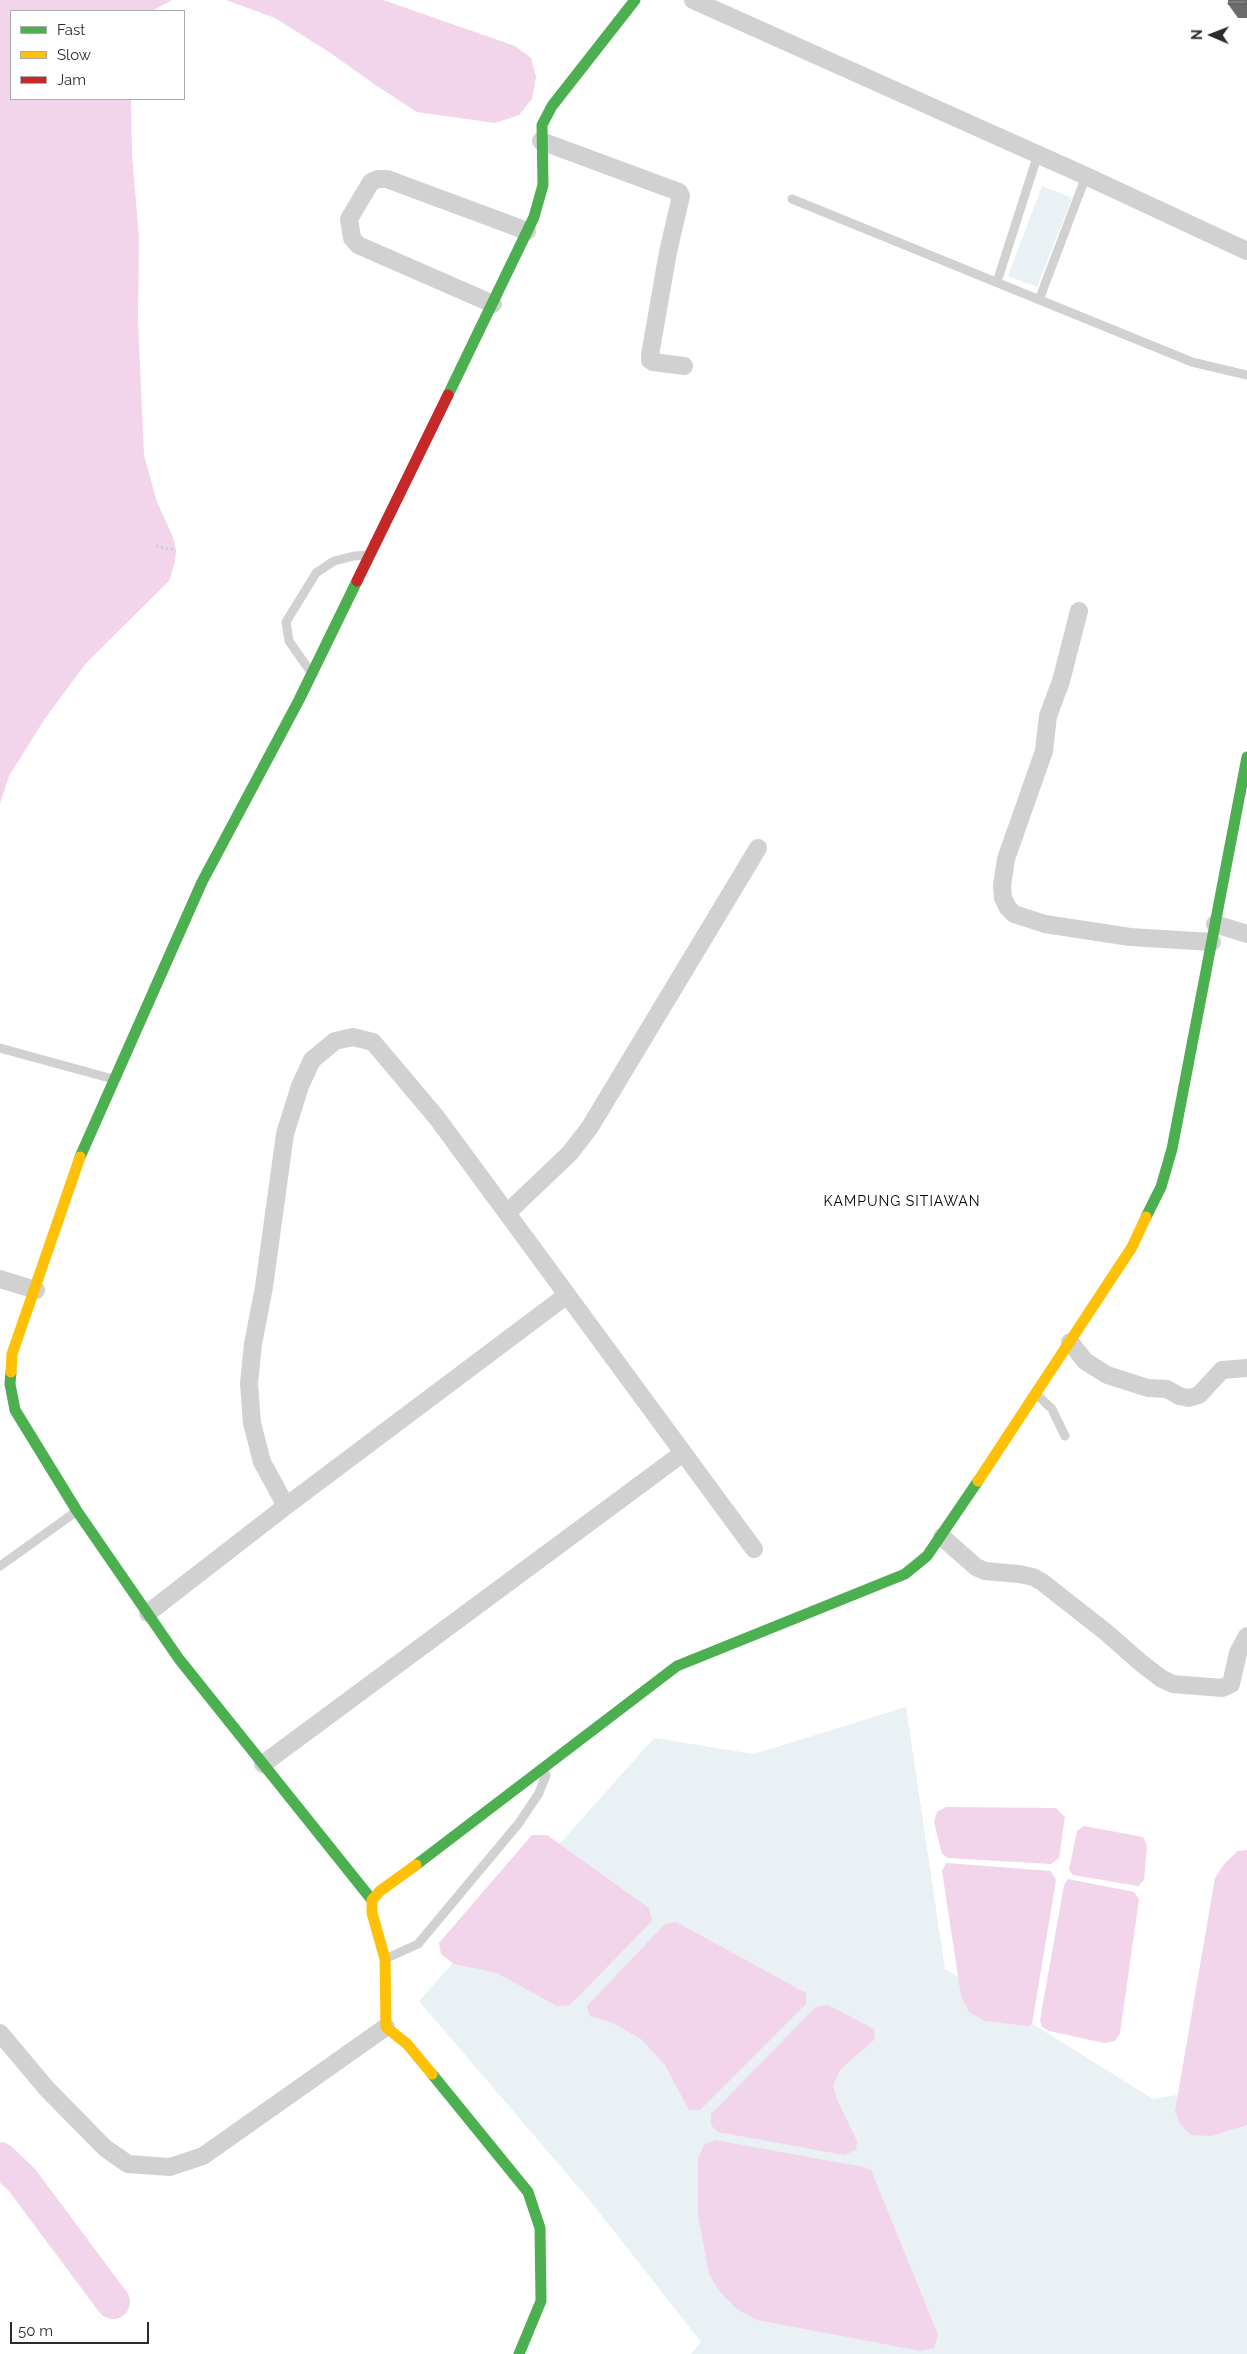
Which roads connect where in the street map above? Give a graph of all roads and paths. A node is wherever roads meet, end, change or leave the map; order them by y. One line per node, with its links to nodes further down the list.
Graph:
1 (635, 0): 3 (street)
2 (693, 0): 4 (street)
3 (541, 142): 7 (street); 12 (street)
4 (1038, 154): 5 (street); 9 (lane)
5 (1086, 176): 8 (street); 10 (lane)
6 (792, 199): 9 (lane)
7 (527, 232): 11 (street); 11 (street)
8 (1247, 251)
9 (997, 282): 10 (lane)
10 (1039, 300): 13 (lane)
11 (493, 304): 16 (street)
12 (684, 366)
13 (1247, 375)
14 (156, 546): 15 (path)
15 (176, 550)
16 (369, 555): 18 (street); 18 (lane)
17 (1079, 611): 23 (street)
18 (312, 674): 25 (street)
19 (1247, 757): 21 (street)
20 (758, 848): 26 (street)
21 (1215, 924): 22 (street); 23 (street)
22 (1247, 934)
23 (1212, 942): 30 (street)
24 (0, 1048): 25 (lane)
25 (114, 1079): 28 (street)
26 (507, 1213): 29 (street); 36 (street)
27 (0, 1279): 28 (street)
28 (36, 1290): 31 (street)
29 (567, 1295): 35 (street); 36 (street)
30 (1070, 1342): 32 (street); 33 (street)
31 (7, 1343): 37 (street)
32 (1247, 1368)
33 (1036, 1394): 34 (lane); 38 (street)
34 (1065, 1436)
35 (683, 1453): 39 (street); 44 (street)
36 (286, 1506): 41 (street)
37 (77, 1511): 40 (lane); 41 (street)
38 (942, 1537): 42 (street); 43 (street)
39 (754, 1549)
40 (0, 1566)
41 (148, 1613): 44 (street)
42 (1247, 1636)
43 (550, 1763): 45 (street); 46 (lane)
44 (263, 1764): 45 (street)
45 (372, 1900): 46 (street)
46 (385, 1959): 47 (street)
47 (386, 2027): 48 (street); 49 (street)
48 (0, 2032)
49 (519, 2354)

